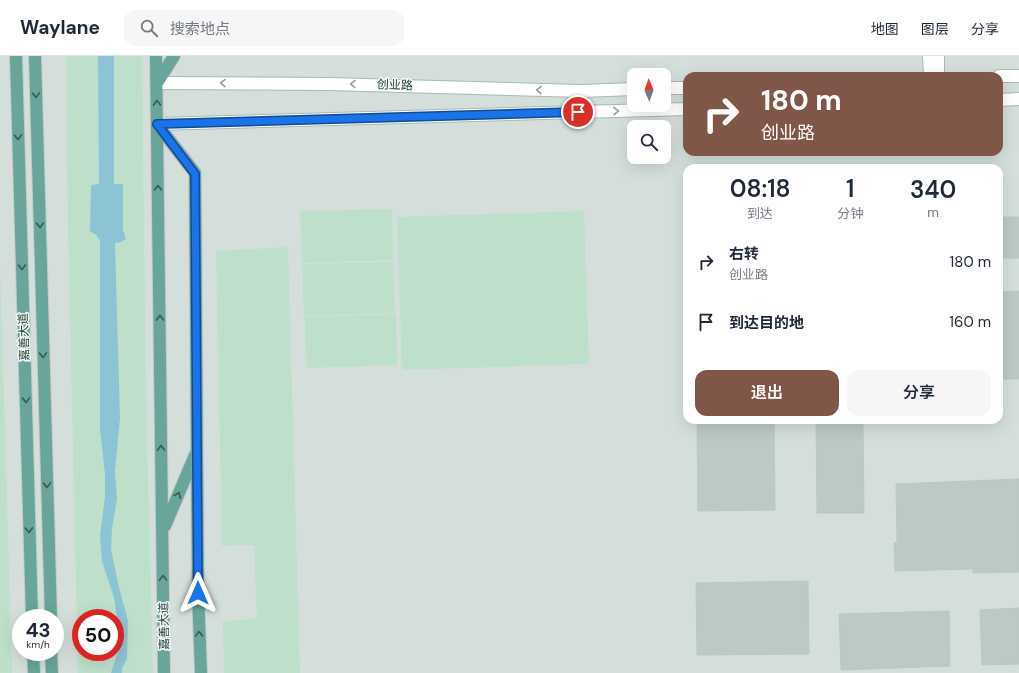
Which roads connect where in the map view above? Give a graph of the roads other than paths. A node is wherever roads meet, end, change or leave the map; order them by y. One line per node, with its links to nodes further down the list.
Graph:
1 (16, 56): 21 (main road, 嘉善大道, one-way to 21)
2 (35, 56): 22 (main road, 嘉善大道, one-way to 22)
3 (156, 56): 11 (main road, 嘉善大道)
4 (174, 56): 11 (main road)
5 (929, 56): 7 (street)
6 (938, 56): 8 (street)
7 (930, 72)
8 (938, 72)
9 (1003, 76): 10 (street)
10 (1019, 76)
11 (157, 83): 14 (street, 创业路, one-way to 11); 18 (main road, 嘉善大道, one-way to 11)
12 (671, 88): 13 (street)
13 (683, 88)
14 (627, 89)
15 (1019, 99): 16 (street)
16 (1003, 100)
17 (683, 109): 18 (street, one-way to 17)
18 (157, 124): 19 (main road); 20 (main road, 嘉善大道, one-way to 18)
19 (197, 450): 20 (main road, one-way to 19); 28 (main road, one-way to 19)
20 (162, 531): 27 (main road, 嘉善大道, one-way to 20)
21 (32, 609)
22 (50, 609)
23 (33, 661): 25 (main road)
24 (52, 661): 26 (main road)
25 (34, 673)
26 (52, 673)
27 (164, 673)
28 (201, 673)

